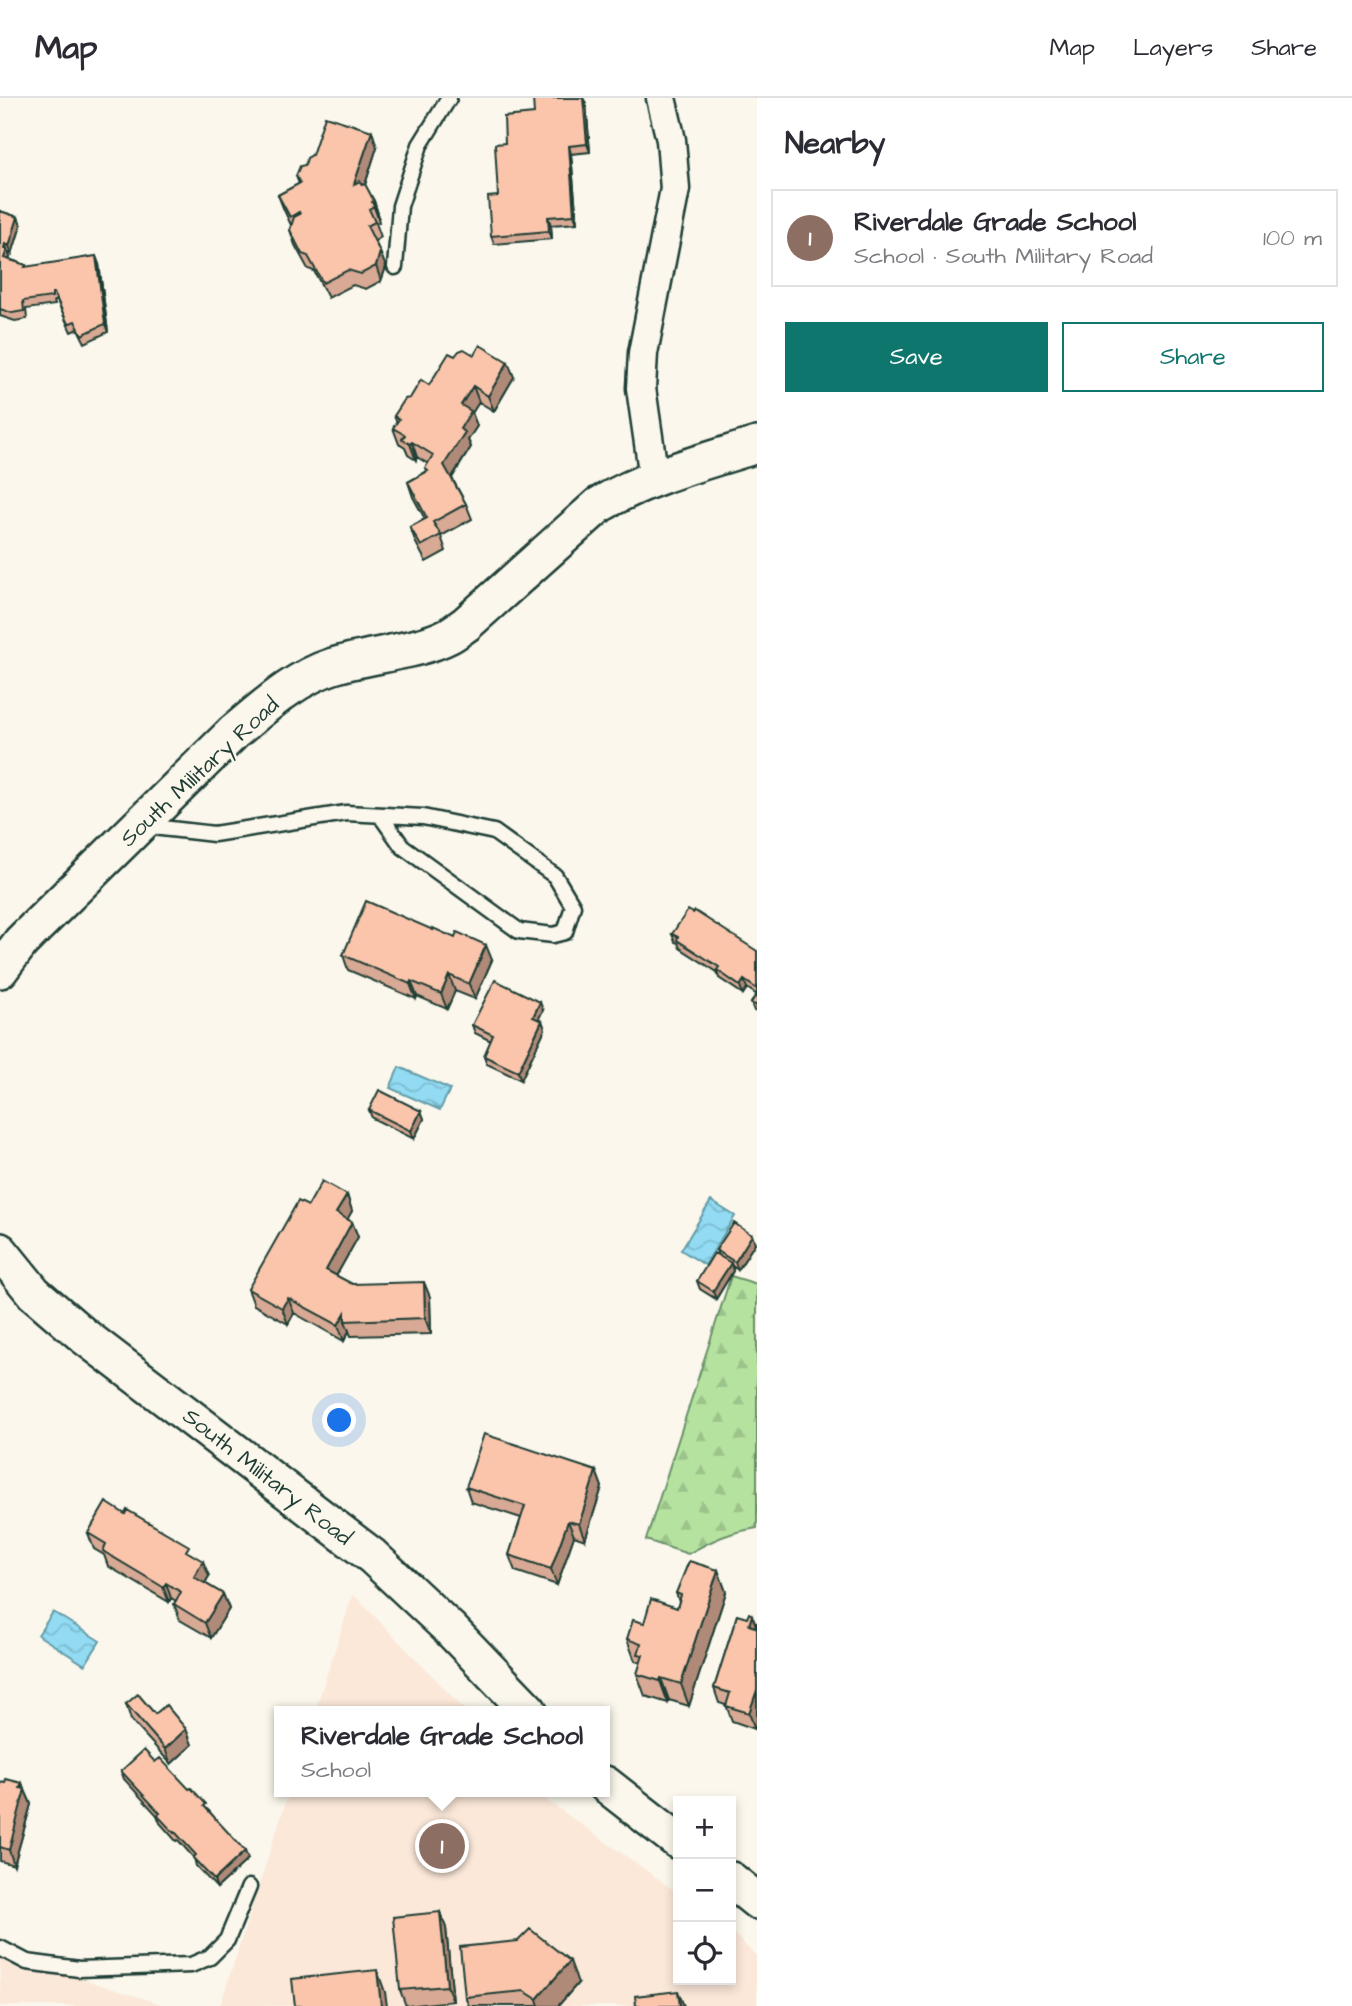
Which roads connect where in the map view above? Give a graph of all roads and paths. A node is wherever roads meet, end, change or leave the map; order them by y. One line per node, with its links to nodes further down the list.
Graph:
1 (449, 98): 3 (lane)
2 (661, 98): 5 (street)
3 (395, 267)
4 (757, 445): 5 (street, South Military Road)
5 (654, 478): 7 (street, South Military Road)
6 (380, 815): 6 (lane); 7 (lane)
7 (139, 825): 8 (street, South Military Road)
8 (0, 970)
9 (0, 1251): 10 (street, South Military Road)
10 (524, 1706)
11 (610, 1788): 12 (street)
12 (673, 1837)
13 (736, 1884): 15 (street)
14 (249, 1886): 16 (lane)
15 (757, 1901)
16 (0, 1948)

